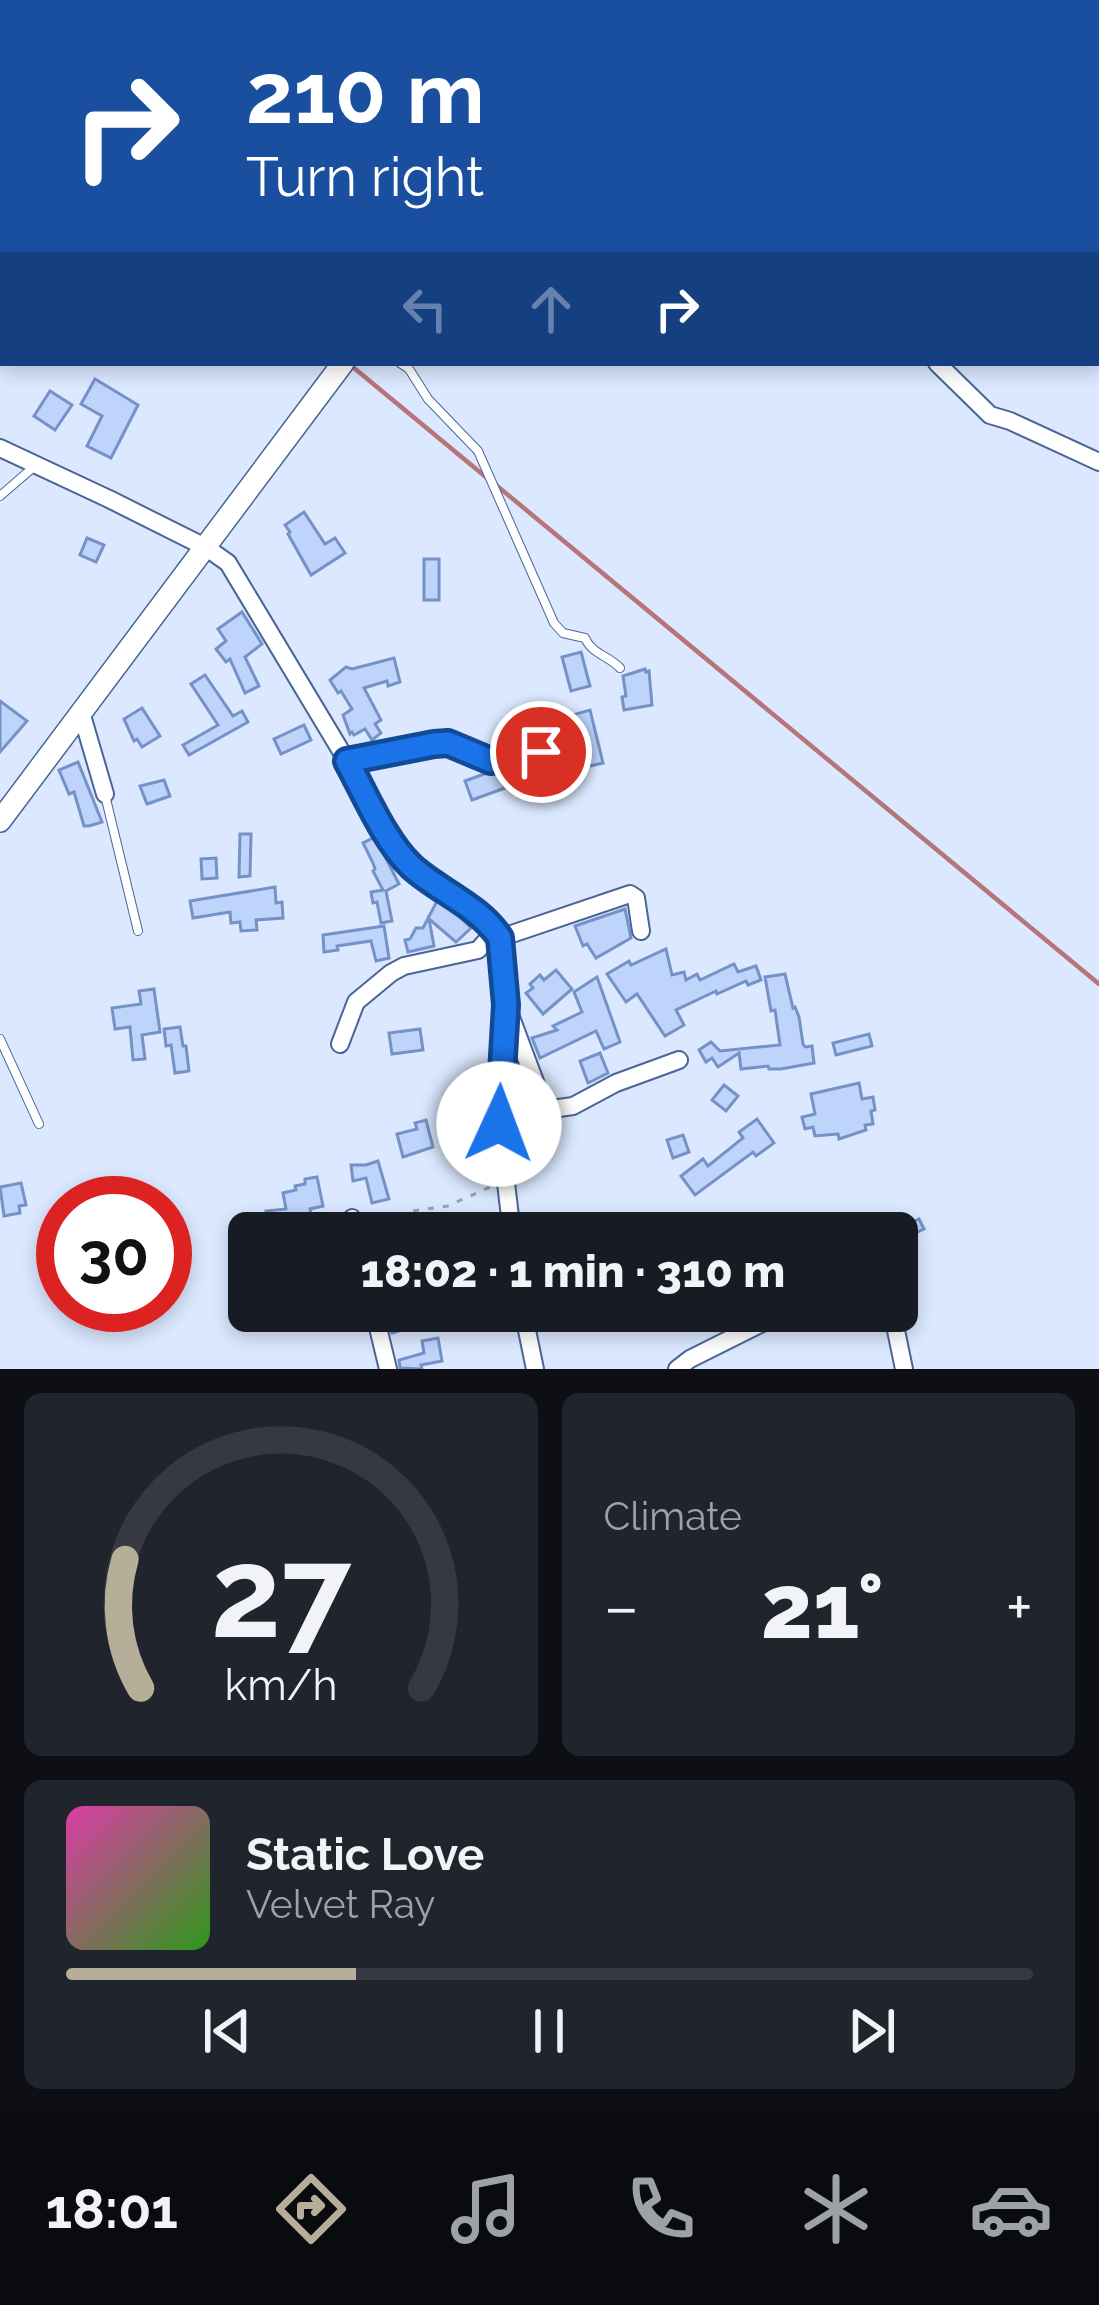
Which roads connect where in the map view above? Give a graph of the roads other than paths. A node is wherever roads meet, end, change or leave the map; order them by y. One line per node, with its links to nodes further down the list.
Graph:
1 (341, 366): 8 (street)
2 (404, 366): 9 (lane)
3 (940, 366): 5 (street)
4 (0, 448): 6 (street)
5 (1099, 462)
6 (37, 464): 7 (lane); 8 (street)
7 (0, 496)
8 (206, 548): 10 (street); 12 (street)
9 (620, 668)
10 (81, 712): 13 (street); 14 (street)
11 (578, 742): 12 (lane)
12 (347, 761): 17 (street)
13 (105, 794): 15 (lane)
14 (0, 821)
15 (138, 931)
16 (641, 931): 17 (street)
17 (498, 934): 18 (street); 20 (street)
18 (506, 1005): 21 (street); 23 (street)
19 (0, 1039): 22 (lane)
20 (340, 1044)
21 (679, 1060)
22 (39, 1124)
23 (509, 1212)
24 (379, 1332): 28 (street)
25 (528, 1332): 29 (street)
26 (744, 1332): 30 (street)
27 (896, 1332): 31 (street)
28 (388, 1369)
29 (536, 1369)
30 (677, 1369)
31 (904, 1369)

